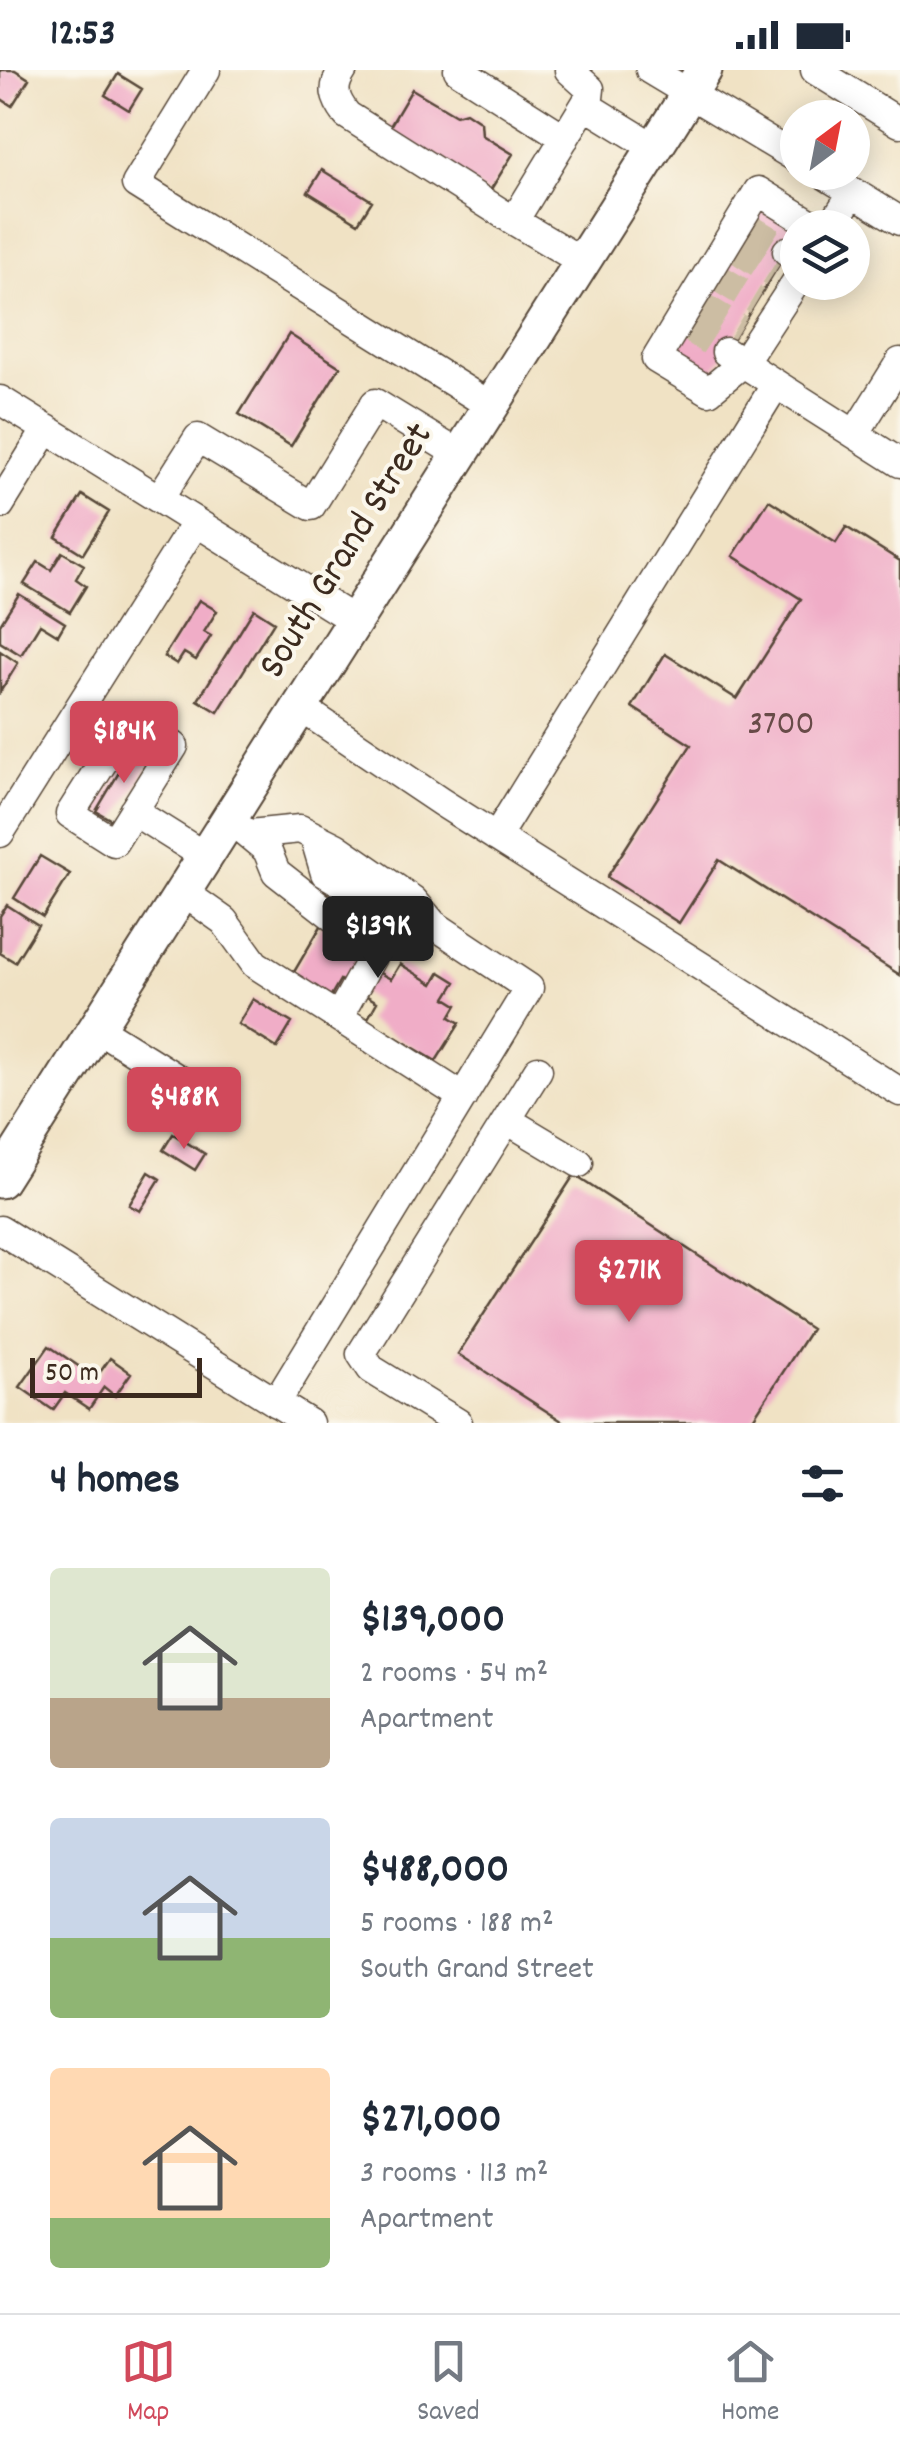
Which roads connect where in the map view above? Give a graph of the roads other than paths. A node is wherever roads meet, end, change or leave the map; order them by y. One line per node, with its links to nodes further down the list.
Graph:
1 (206, 70): 25 (street)
2 (342, 70): 18 (street)
3 (458, 70): 10 (street)
4 (569, 70): 8 (street)
5 (650, 70): 7 (street)
6 (815, 70): 9 (street)
7 (696, 82): 11 (street); 12 (main road, South Grand Street)
8 (584, 105): 10 (street); 12 (street)
9 (894, 115)
10 (565, 138): 18 (street)
11 (780, 145)
12 (655, 148): 19 (main road, South Grand Street)
13 (849, 190): 14 (street)
14 (852, 192): 16 (street); 17 (street)
15 (789, 210): 21 (street)
16 (841, 210)
17 (900, 221)
18 (514, 222): 19 (street)
19 (583, 262): 25 (main road, South Grand Street)
20 (780, 285): 21 (street)
21 (742, 346): 23 (street)
22 (900, 362): 27 (street)
23 (776, 384): 27 (street); 38 (street)
24 (0, 400): 26 (street)
25 (491, 406): 28 (main road, South Grand Street)
26 (47, 430): 30 (street); 31 (street)
27 (855, 434): 29 (street)
28 (460, 456): 30 (street); 33 (main road, South Grand Street)
29 (900, 463)
30 (160, 499): 32 (street)
31 (0, 505)
32 (196, 522): 33 (street); 37 (street)
33 (354, 621): 34 (main road, South Grand Street)
34 (300, 707): 36 (main road, South Grand Street); 38 (street)
35 (133, 811): 39 (street)
36 (239, 827): 39 (main road, South Grand Street); 41 (street); 46 (street)
37 (0, 833)
38 (496, 837): 45 (street)
39 (206, 857): 40 (main road, South Grand Street)
40 (183, 892): 41 (street); 42 (main road, South Grand Street)
41 (339, 1016): 46 (street)
42 (97, 1028): 44 (street); 49 (main road, South Grand Street)
43 (538, 1070): 47 (street)
44 (183, 1082)
45 (900, 1092)
46 (463, 1097): 51 (street)
47 (507, 1120): 48 (street); 53 (street)
48 (579, 1163)
49 (0, 1180)
50 (0, 1230): 51 (street)
51 (276, 1403): 52 (street)
52 (309, 1423)
53 (458, 1423)

